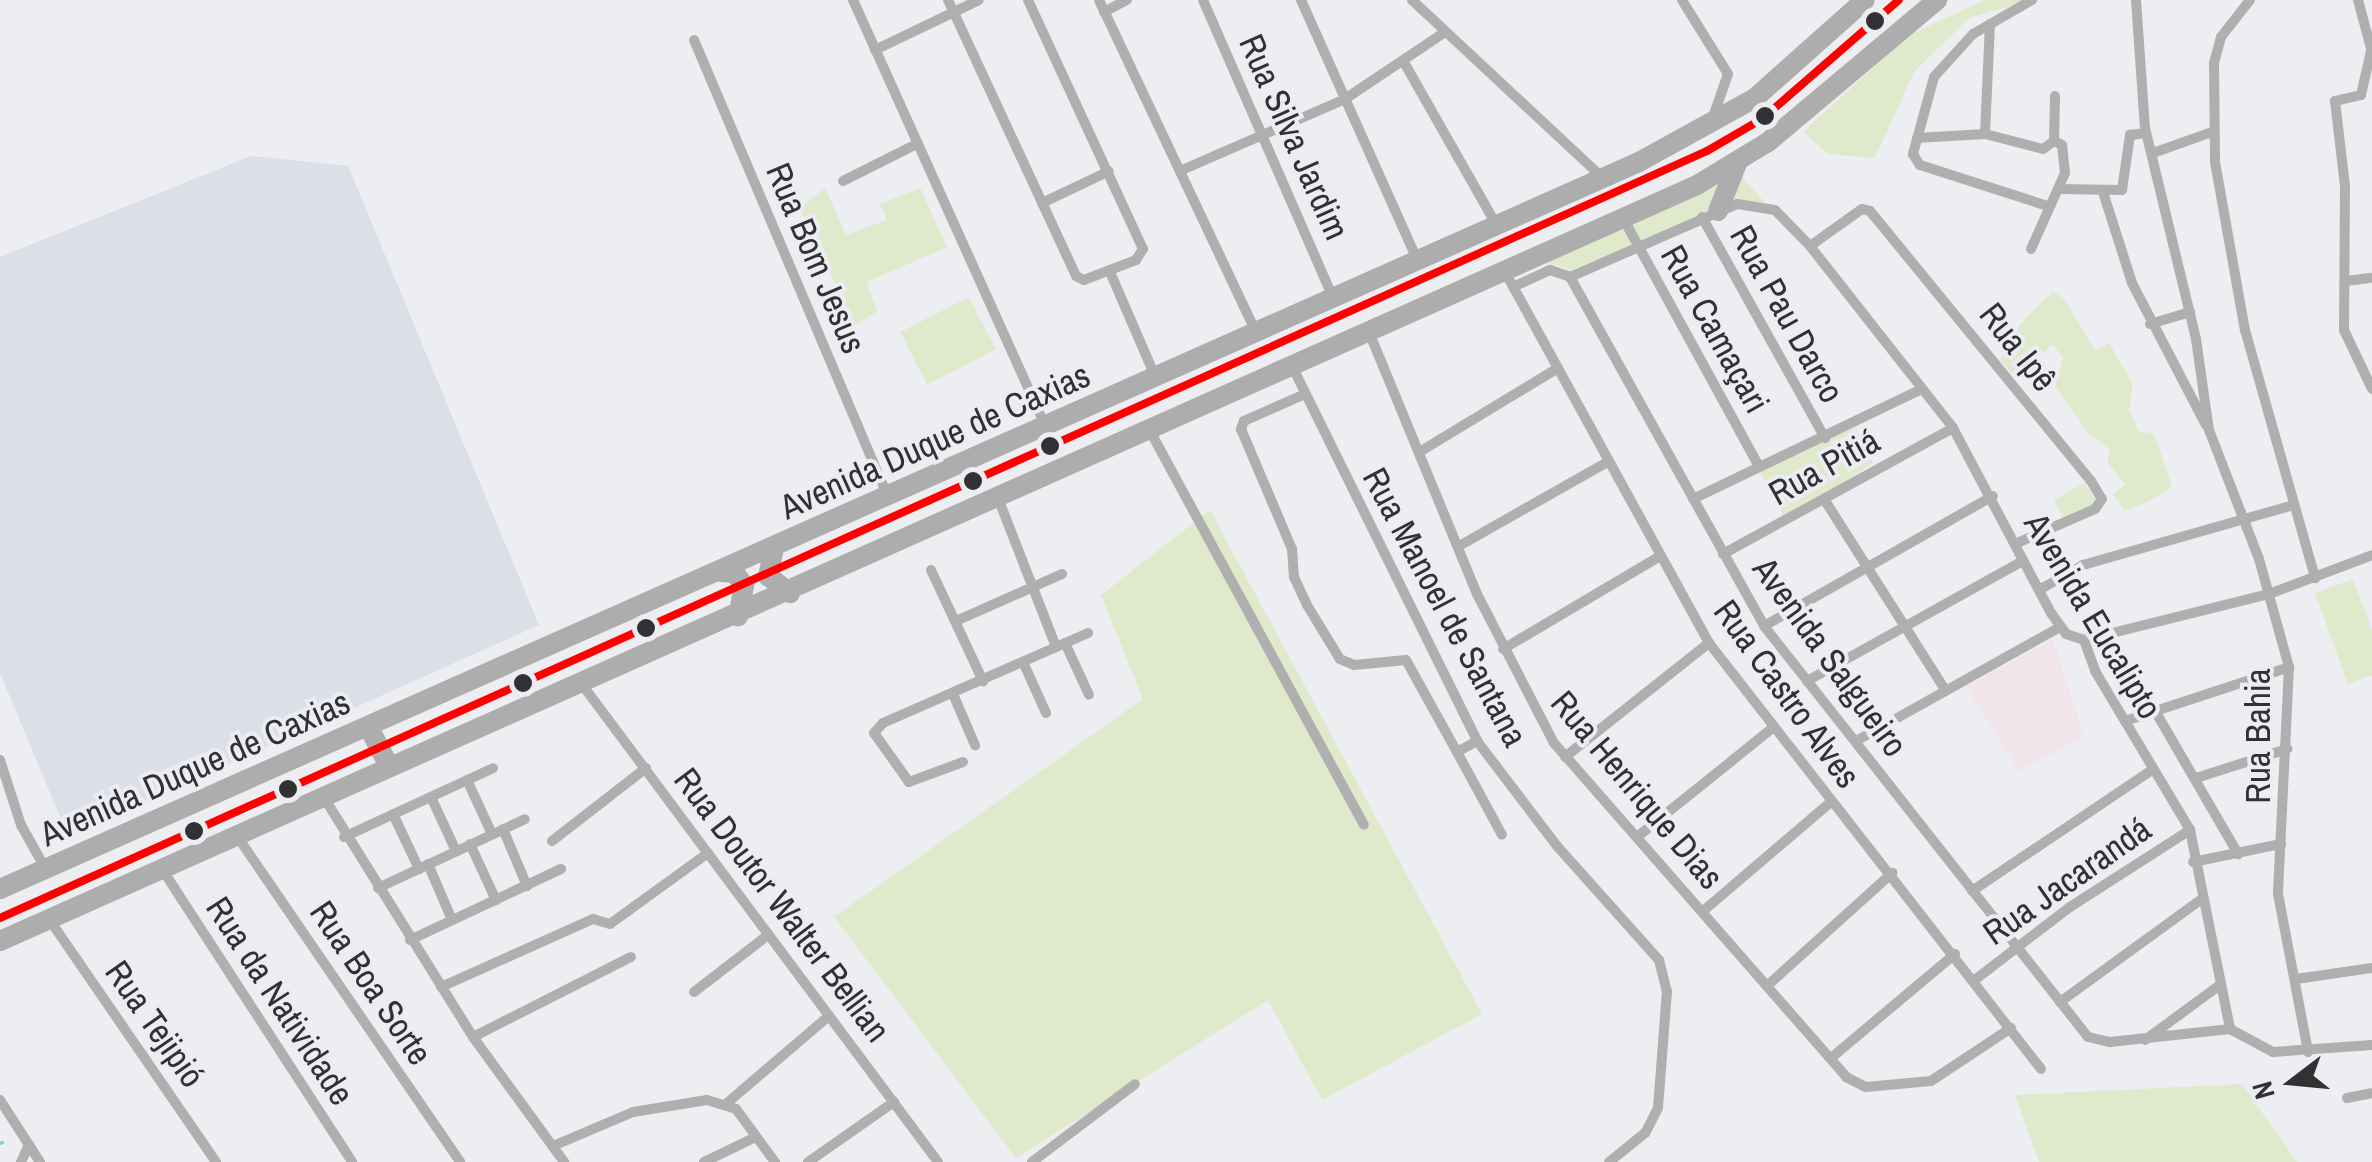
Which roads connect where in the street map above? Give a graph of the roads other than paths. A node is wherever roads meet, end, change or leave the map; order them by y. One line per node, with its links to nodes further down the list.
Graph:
1 (852, 0): 21 (street)
2 (979, 0): 16 (street)
3 (1028, 0): 37 (street)
4 (1099, 0): 17 (street)
5 (1127, 0): 17 (street)
6 (1203, 0): 30 (street, Rua Silva Jardim)
7 (1302, 0): 25 (street)
8 (1412, 0): 19 (street)
9 (1682, 0): 26 (street)
10 (1865, 0): 26 (highway, Avenida Duque de Caxias)
11 (1937, 0): 35 (highway)
12 (2032, 0): 18 (street)
13 (2136, 0): 28 (street, Rua Bahia)
14 (2250, 0): 27 (street)
15 (2358, 0): 22 (street)
16 (951, 6): 21 (street); 42 (street)
17 (1104, 12): 36 (street)
18 (1990, 24): 29 (street); 31 (street)
19 (1445, 32): 23 (street); 38 (street)
20 (694, 40): 78 (street, Rua Bom Jesus)
21 (875, 50): 33 (street)
22 (2372, 52): 55 (street)
23 (1405, 64): 25 (street); 46 (street)
24 (2055, 96): 32 (street)
25 (1345, 98): 30 (street); 50 (street)
26 (1709, 127): 38 (highway, Avenida Duque de Caxias)
27 (2212, 132): 34 (street); 82 (street)
28 (2146, 133): 34 (street, Rua Bahia); 41 (street)
29 (1985, 134): 31 (street); 32 (street)
30 (1266, 136): 36 (street); 56 (street, Rua Silva Jardim)
31 (1917, 138): 43 (street)
32 (2054, 141): 40 (street)
33 (917, 144): 39 (street); 69 (street)
34 (2153, 153): 57 (street, Rua Bahia)
35 (1738, 162): 44 (highway); 45 (highway)
36 (1182, 170): 59 (street)
37 (1109, 171): 42 (street); 51 (street)
38 (1603, 178): 46 (highway, Avenida Duque de Caxias)
39 (842, 181)
40 (2059, 188): 41 (street); 43 (street)
41 (2104, 192): 58 (street, Rua Bahia)
42 (1042, 203): 51 (street)
43 (2048, 206): 49 (street)
44 (1710, 214): 47 (street, Avenida Eucalipto); 48 (street, Avenida Eucalipto); 73 (street, Rua Pau Darco)
45 (1623, 218): 47 (street, Rua Camaçari); 54 (highway)
46 (1496, 224): 50 (highway, Avenida Duque de Caxias)
47 (1638, 245): 52 (street, Avenida Eucalipto); 76 (street, Rua Camaçari)
48 (1810, 246): 67 (street, Avenida Eucalipto); 84 (street, Rua Ipê)
49 (2031, 249)
50 (1417, 259): 56 (highway, Avenida Duque de Caxias)
51 (1110, 272): 65 (street)
52 (1570, 277): 54 (street, Avenida Eucalipto); 81 (street, Avenida Salgueiro)
53 (2372, 278): 55 (street)
54 (1508, 279): 60 (highway); 63 (street, Rua Castro Alves)
55 (2346, 281): 66 (street)
56 (1333, 297): 59 (highway, Avenida Duque de Caxias)
57 (2190, 312): 58 (street); 61 (street, Rua Bahia)
58 (2150, 324): 64 (street, Rua Bahia)
59 (1256, 332): 65 (highway, Avenida Duque de Caxias)
60 (1369, 332): 62 (highway); 74 (street, Rua Henrique Dias)
61 (2198, 362): 64 (street); 71 (street, Rua Bahia)
62 (1292, 366): 68 (street, Rua Manoel de Santana); 72 (highway)
63 (1558, 368): 74 (street); 75 (street, Rua Castro Alves)
64 (2173, 369): 71 (street, Rua Bahia)
65 (1155, 377): 69 (highway, Avenida Duque de Caxias)
66 (2372, 389)
67 (1920, 390): 70 (street, Avenida Eucalipto); 73 (street)
68 (1305, 394): 123 (street, Rua Manoel de Santana); 127 (street)
69 (1046, 428): 78 (highway, Avenida Duque de Caxias)
70 (1953, 428): 77 (street, Avenida Eucalipto); 80 (street, Rua Pitiá)
71 (2209, 430): 83 (street, Rua Bahia)
72 (1150, 431): 79 (highway); 142 (street)
73 (1824, 438): 76 (street)
74 (1421, 451): 85 (street, Rua Henrique Dias)
75 (1609, 461): 85 (street); 88 (street, Rua Castro Alves)
76 (1759, 466): 81 (street)
77 (1993, 496): 84 (street, Avenida Eucalipto); 91 (street)
78 (888, 498): 86 (highway, Avenida Duque de Caxias)
79 (998, 498): 96 (street); 98 (highway)
80 (1824, 498): 87 (street, Rua Pitiá); 91 (street)
81 (1693, 499): 87 (street, Avenida Salgueiro)
82 (2293, 505): 83 (street); 95 (street)
83 (2245, 519): 97 (street); 99 (street, Rua Bahia)
84 (2015, 544): 90 (street, Avenida Eucalipto)
85 (1458, 546): 109 (street, Rua Henrique Dias)
86 (774, 548): 93 (highway, Avenida Duque de Caxias); 98 (highway)
87 (1723, 554): 102 (street, Avenida Salgueiro)
88 (1660, 556): 107 (street, Rua Castro Alves); 109 (street)
89 (2372, 556): 95 (street)
90 (2023, 561): 97 (street, Avenida Eucalipto); 103 (street)
91 (1867, 564): 102 (street); 103 (street)
92 (931, 570): 101 (street)
93 (720, 572): 100 (highway); 122 (highway, Avenida Duque de Caxias)
94 (1062, 574): 96 (street)
95 (2315, 578): 99 (street)
96 (1034, 587): 101 (street); 108 (street)
97 (2039, 590): 104 (street, Avenida Eucalipto)
98 (790, 593): 100 (highway)
99 (2270, 594): 106 (street); 111 (street, Rua Bahia)
100 (738, 616): 113 (highway)
101 (956, 621): 114 (street)
102 (1764, 626): 112 (street, Avenida Salgueiro)
103 (1906, 626): 112 (street); 115 (street)
104 (2060, 628): 106 (street, Avenida Eucalipto); 115 (street)
105 (1088, 633): 108 (street)
106 (2084, 640): 120 (street, Avenida Eucalipto)
107 (1709, 643): 121 (street, Rua Castro Alves); 128 (street)
108 (1060, 645): 110 (street); 117 (street)
109 (1502, 649): 128 (street, Rua Henrique Dias)
110 (1022, 662): 114 (street); 119 (street)
111 (2290, 667): 118 (street); 126 (street, Rua Bahia)
112 (1807, 681): 124 (street, Avenida Salgueiro)
113 (580, 682): 131 (highway); 133 (street, Rua Doutor Walter Bellian)
114 (984, 682): 116 (street)
115 (1946, 691): 124 (street)
116 (952, 694): 125 (street); 130 (street)
117 (1089, 696)
118 (2154, 709): 120 (street); 135 (street)
119 (1046, 713)
120 (2125, 721): 134 (street, Avenida Eucalipto)
121 (1774, 727): 139 (street, Rua Castro Alves); 148 (street)
122 (369, 728): 131 (highway); 157 (highway, Avenida Duque de Caxias)
123 (1477, 741): 127 (street); 213 (street, Rua Manoel de Santana)
124 (1856, 741): 164 (street, Avenida Salgueiro)
125 (974, 744)
126 (2287, 748): 135 (street); 151 (street, Rua Bahia)
127 (1457, 752): 146 (street)
128 (1566, 757): 148 (street, Rua Henrique Dias)
129 (0, 760): 157 (street)
130 (963, 762)
131 (389, 766): 137 (highway)
132 (492, 768): 136 (street)
133 (646, 768): 149 (street); 153 (street, Rua Doutor Walter Bellian)
134 (2152, 770): 143 (street, Avenida Eucalipto); 164 (street)
135 (2196, 778): 154 (street)
136 (467, 780): 138 (street); 144 (street)
137 (322, 795): 145 (highway); 147 (street)
138 (431, 797): 140 (street); 152 (street)
139 (1831, 802): 160 (street, Rua Castro Alves); 167 (street)
140 (393, 814): 147 (street); 156 (street)
141 (525, 819): 144 (street)
142 (1364, 826)
143 (2190, 830): 155 (street, Avenida Eucalipto); 173 (street, Rua Jacarandá)
144 (497, 832): 150 (street); 161 (street)
145 (236, 835): 158 (highway); 206 (street, Rua Boa Sorte)
146 (1502, 835)
147 (344, 836): 163 (street)
148 (1637, 837): 167 (street, Rua Henrique Dias)
149 (552, 841)
150 (470, 844): 152 (street); 166 (street)
151 (2281, 844): 154 (street); 178 (street, Rua Bahia)
152 (456, 851): 156 (street)
153 (708, 853): 170 (street, Rua Doutor Walter Bellian); 181 (street)
154 (2238, 854): 155 (street)
155 (2193, 862): 165 (street, Avenida Eucalipto)
156 (423, 866): 163 (street); 169 (street)
157 (45, 869): 162 (highway, Avenida Duque de Caxias)
158 (162, 869): 168 (highway); 205 (street, Rua da Natividade)
159 (561, 870): 161 (street)
160 (1892, 874): 174 (street, Rua Castro Alves); 180 (street)
161 (527, 886): 166 (street)
162 (0, 888)
163 (378, 888): 171 (street)
164 (1972, 891): 173 (street, Avenida Salgueiro)
165 (2203, 898): 179 (street, Avenida Eucalipto); 183 (street)
166 (496, 900): 169 (street)
167 (1702, 912): 180 (street, Rua Henrique Dias)
168 (48, 918): 172 (highway); 204 (street, Rua Tejipió)
169 (452, 920): 171 (street)
170 (768, 935): 182 (street); 184 (street, Rua Doutor Walter Bellian)
171 (410, 940): 181 (street)
172 (0, 941)
173 (2018, 947): 177 (street, Rua Jacarandá); 183 (street, Avenida Salgueiro)
174 (1955, 954): 177 (street, Rua Castro Alves); 191 (street)
175 (631, 957): 187 (street)
176 (2372, 968): 178 (street)
177 (1976, 979): 185 (street, Rua Castro Alves)
178 (2296, 979): 190 (street, Rua Bahia)
179 (2220, 985): 186 (street, Avenida Eucalipto); 188 (street)
180 (1767, 986): 191 (street, Rua Henrique Dias)
181 (441, 987): 187 (street)
182 (694, 992)
183 (2060, 1002): 188 (street, Avenida Salgueiro)
184 (828, 1016): 197 (street); 198 (street, Rua Doutor Walter Bellian)
185 (2012, 1028): 191 (street, Rua Henrique Dias); 192 (street, Rua Castro Alves)
186 (2230, 1029): 188 (street); 190 (street)
187 (473, 1036): 201 (street)
188 (2144, 1040)
189 (2372, 1045): 190 (street)
190 (2308, 1052)
191 (1831, 1058)
192 (2041, 1069)
193 (1135, 1084): 212 (street)
194 (2372, 1093): 195 (street)
195 (2347, 1098)
196 (0, 1100): 200 (street)
197 (727, 1102): 199 (street); 201 (street)
198 (894, 1102): 210 (street); 211 (street, Rua Doutor Walter Bellian)
199 (756, 1136): 208 (street); 209 (street)
200 (29, 1145): 202 (street); 203 (street)
201 (553, 1146): 207 (street)
202 (21, 1162)
203 (40, 1162)
204 (216, 1162)
205 (352, 1162)
206 (460, 1162)
207 (564, 1162)
208 (704, 1162)
209 (775, 1162)
210 (808, 1162)
211 (938, 1162)
212 (1032, 1162)
213 (1609, 1162)

